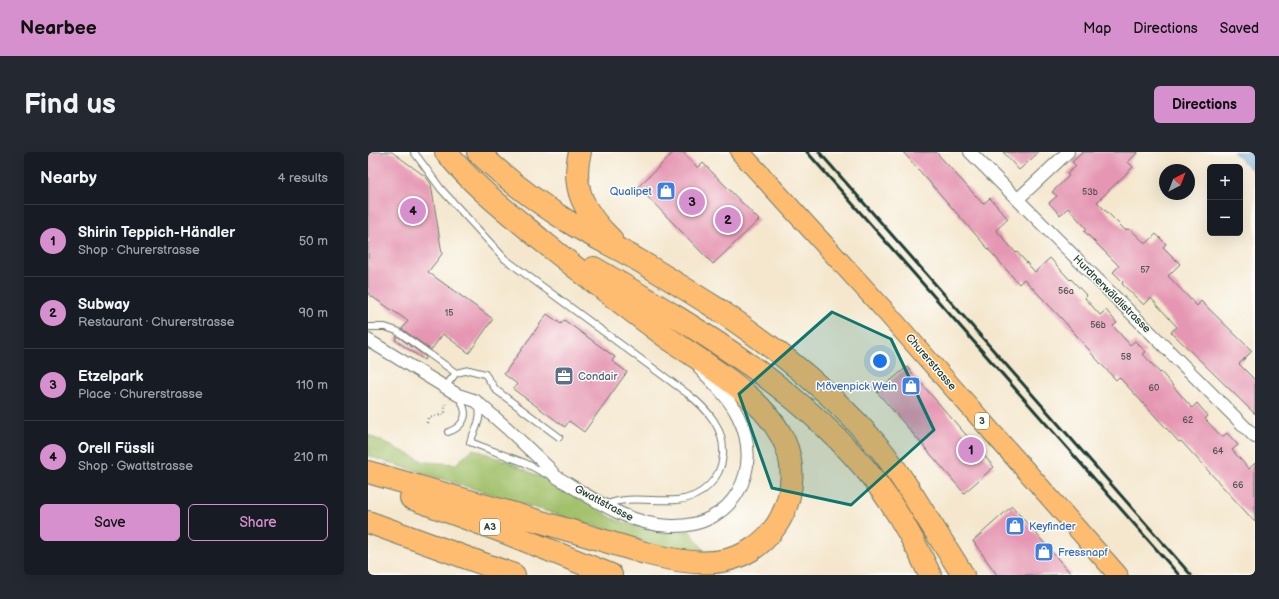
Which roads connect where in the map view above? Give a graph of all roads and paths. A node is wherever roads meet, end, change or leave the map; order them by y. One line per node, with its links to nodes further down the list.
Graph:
1 (414, 152): 25 (lane)
2 (446, 152): 9 (highway)
3 (478, 152): 10 (highway)
4 (580, 152): 10 (highway)
5 (740, 152): 32 (main road, Churerstrasse / 3)
6 (970, 152): 8 (street, Hurdnerwäldlistrasse)
7 (1068, 152): 8 (street)
8 (1018, 199): 20 (street, Hurdnerwäldlistrasse)
9 (534, 234): 13 (highway); 29 (highway)
10 (637, 260): 24 (highway)
11 (368, 327): 14 (lane)
12 (368, 340): 15 (street, Gwattstrasse)
13 (671, 340): 21 (highway); 25 (street, Gwattstrasse)
14 (456, 372): 15 (lane); 19 (lane)
15 (451, 391): 16 (street, Gwattstrasse); 17 (path); 18 (lane)
16 (476, 402): 22 (street, Gwattstrasse); 22 (lane)
17 (427, 423)
18 (448, 432)
19 (559, 437)
20 (1255, 437)
21 (368, 472)
22 (555, 476): 25 (street, Gwattstrasse)
23 (368, 483): 28 (highway, A3)
24 (917, 502): 30 (highway); 31 (highway)
25 (605, 505)
26 (368, 522): 27 (highway)
27 (514, 575)
28 (611, 575)
29 (930, 575)
30 (948, 575)
31 (963, 575)
32 (1118, 575)

